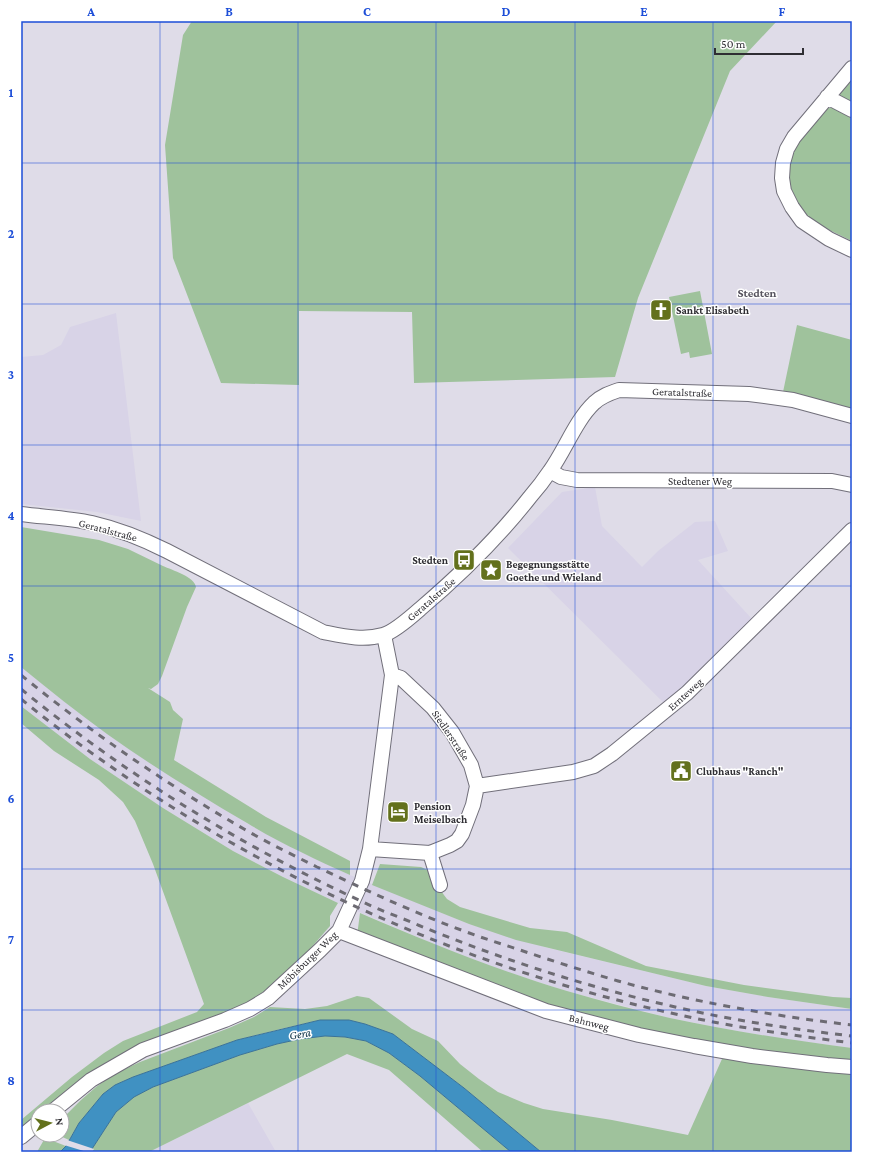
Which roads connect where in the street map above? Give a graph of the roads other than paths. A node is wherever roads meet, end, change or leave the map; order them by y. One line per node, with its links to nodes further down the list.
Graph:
1 (852, 68): 2 (street)
2 (827, 98): 3 (street); 4 (street)
3 (852, 110)
4 (852, 250)
5 (852, 416): 6 (street, Geratalstraße)
6 (550, 471): 7 (street, Stedtener Weg); 10 (street, Geratalstraße)
7 (852, 485)
8 (21, 514): 10 (street, Geratalstraße)
9 (852, 530): 12 (street, Ernteweg)
10 (384, 635): 11 (street, Möbisburger Weg)
11 (392, 674): 12 (street, Siedlerstraße); 13 (street, Möbisburger Weg)
12 (477, 786): 14 (street, Siedlerstraße)
13 (370, 849): 14 (street, Siedlerstraße); 16 (street, Möbisburger Weg)
14 (430, 853): 15 (street)
15 (440, 885)
16 (339, 931): 17 (street, Bahnweg); 18 (street, Möbisburger Weg)
17 (852, 1067)
18 (63, 1103)
19 (30, 1130): 20 (street)
20 (21, 1137)

